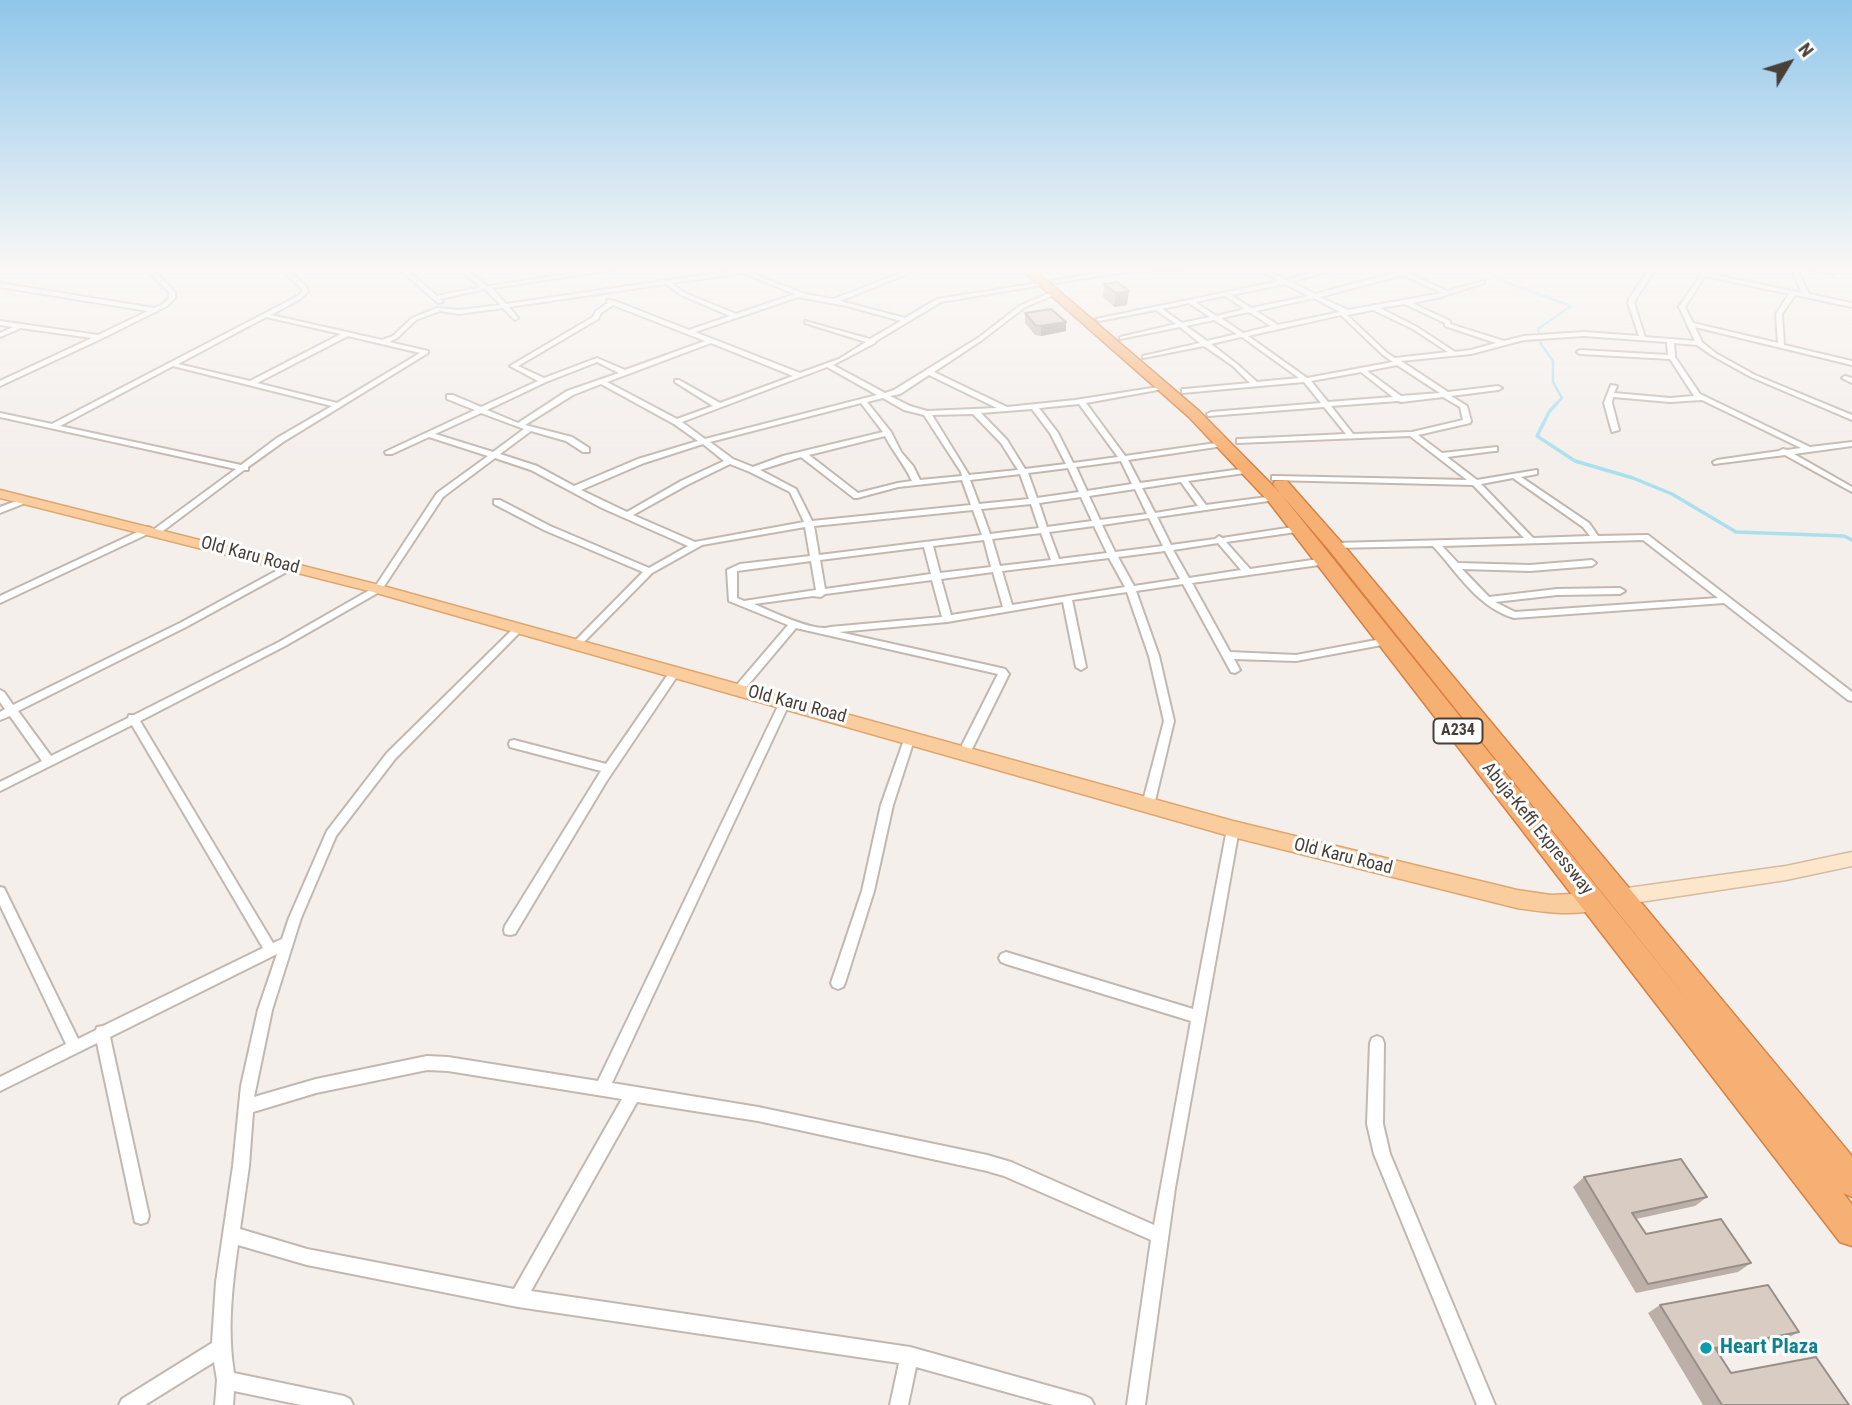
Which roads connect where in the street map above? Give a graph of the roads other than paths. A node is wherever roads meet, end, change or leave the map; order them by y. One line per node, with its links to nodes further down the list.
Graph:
1 (79, 334): 27 (street)
2 (108, 334): 27 (street)
3 (229, 334): 43 (street)
4 (347, 334): 31 (street); 54 (street)
5 (399, 334): 31 (street)
6 (569, 334): 50 (street)
7 (694, 334): 30 (street)
8 (845, 334): 32 (street)
9 (885, 334): 32 (street)
10 (987, 334): 47 (street)
11 (1109, 334): 57 (highway, Abuja-Keffi Expressway / A234)
12 (1117, 334): 28 (highway, Abuja-Keffi Expressway / A234)
13 (1146, 334): 28 (street)
14 (1190, 334): 36 (street)
15 (1241, 334): 25 (street)
16 (1254, 334): 25 (street)
17 (1362, 334): 41 (street)
18 (1426, 334): 24 (street)
19 (1436, 334): 24 (street)
20 (1474, 334): 33 (street)
21 (1694, 334): 34 (street)
22 (1733, 334): 35 (street)
23 (1780, 334): 35 (street)
24 (1429, 335): 38 (street)
25 (1244, 336): 36 (street); 49 (street)
26 (1642, 336): 29 (street); 33 (street)
27 (101, 337): 53 (street)
28 (1122, 338): 39 (highway, Abuja-Keffi Expressway / A234)
29 (1670, 340): 34 (street); 40 (street)
30 (711, 341): 46 (street); 48 (street)
31 (382, 342): 66 (street)
32 (873, 342): 44 (street)
33 (1502, 343): 38 (street)
34 (1699, 343): 75 (street)
35 (1781, 344): 42 (street)
36 (1206, 345): 39 (street); 55 (street)
37 (1580, 352): 40 (street)
38 (1453, 353): 41 (street)
39 (1145, 357): 57 (highway, Abuja-Keffi Expressway / A234)
40 (1672, 357): 61 (street)
41 (1395, 361): 45 (street); 58 (street)
42 (1852, 363)
43 (171, 364): 54 (street); 77 (street)
44 (828, 365): 48 (street); 59 (street)
45 (1362, 370): 49 (street); 62 (street)
46 (623, 372): 50 (street); 51 (street)
47 (929, 372): 59 (street); 69 (street)
48 (798, 375): 67 (street)
49 (1306, 380): 55 (street); 65 (street)
50 (544, 381): 70 (street)
51 (601, 381): 76 (street); 78 (street)
52 (677, 381): 67 (street)
53 (0, 384)
54 (250, 384): 66 (street)
55 (1255, 384): 57 (street)
56 (1498, 388): 58 (street)
57 (1174, 389): 64 (street); 73 (highway, Abuja-Keffi Expressway / A234); 86 (highway, Abuja-Keffi Expressway / A234)
58 (1447, 395): 62 (street); 83 (street)
59 (888, 396): 63 (street); 72 (street)
60 (450, 397): 70 (street)
61 (1701, 398): 80 (street); 89 (street)
62 (1401, 400): 65 (street)
63 (863, 401): 81 (street); 85 (street)
64 (1082, 402): 68 (street); 96 (street)
65 (1324, 404): 73 (street); 84 (street)
66 (338, 405): 100 (street)
67 (719, 406): 76 (street)
68 (1034, 408): 69 (street); 99 (street)
69 (1007, 410): 71 (street)
70 (479, 411): 78 (street); 82 (street)
71 (976, 412): 72 (street); 103 (street)
72 (927, 413): 106 (street)
73 (1211, 414): 86 (highway, Abuja-Keffi Expressway / A234)
74 (0, 415): 77 (street)
75 (1852, 418)
76 (677, 422): 85 (street)
77 (54, 426): 100 (street)
78 (519, 426): 79 (street)
79 (529, 429): 90 (street); 94 (street)
80 (1615, 430)
81 (887, 433): 93 (street); 108 (street)
82 (428, 434): 92 (street); 94 (street)
83 (1412, 434): 84 (street); 95 (street)
84 (1350, 436): 86 (street)
85 (702, 442): 97 (street); 112 (street)
86 (1231, 443): 96 (street); 102 (highway, Abuja-Keffi Expressway / A234); 111 (highway, Abuja-Keffi Expressway / A234)
87 (1852, 444): 89 (street)
88 (1494, 449): 95 (street)
89 (1808, 449): 91 (street)
90 (586, 450)
91 (1783, 451): 98 (street); 113 (street)
92 (389, 452)
93 (803, 453): 101 (street); 108 (street)
94 (492, 455): 112 (street); 149 (street)
95 (1440, 456): 109 (street)
96 (1124, 459): 99 (street); 110 (street)
97 (730, 461): 101 (street); 123 (street)
98 (1717, 462)
99 (1072, 466): 103 (street); 115 (street)
100 (246, 468): 128 (street)
101 (753, 470): 125 (street)
102 (1249, 470): 107 (street); 111 (highway, Abuja-Keffi Expressway / A234)
103 (1023, 471): 106 (street); 117 (street)
104 (1534, 472): 105 (street)
105 (1515, 476): 109 (street); 130 (street)
106 (966, 477): 108 (street); 119 (street)
107 (1182, 480): 110 (street); 120 (street)
108 (917, 483)
109 (1475, 483): 111 (street); 132 (street)
110 (1136, 486): 115 (street); 122 (street)
111 (1276, 488): 120 (street); 127 (highway, Abuja-Keffi Expressway / A234); 137 (highway, Abuja-Keffi Expressway / A234)
112 (573, 489): 123 (street)
113 (1852, 490)
114 (0, 494): 116 (main road, Old Karu Road)
115 (1084, 494): 117 (street); 124 (street)
116 (25, 500): 121 (street); 128 (main road, Old Karu Road)
117 (1034, 501): 119 (street); 126 (street)
118 (497, 502): 145 (street)
119 (975, 506): 125 (street); 129 (street)
120 (1203, 508): 122 (street)
121 (0, 510)
122 (1152, 514): 124 (street); 136 (street)
123 (628, 515): 135 (street)
124 (1099, 523): 126 (street); 138 (street)
125 (808, 524): 135 (street); 139 (street)
126 (1043, 528): 129 (street); 140 (street)
127 (1300, 528): 131 (street); 137 (highway, Abuja-Keffi Expressway / A234)
128 (153, 531): 143 (main road, Old Karu Road); 153 (street)
129 (987, 536): 134 (street); 144 (street)
130 (1595, 537): 132 (street); 156 (street)
131 (1219, 539): 136 (street); 146 (street)
132 (1530, 539): 133 (street)
133 (1434, 542): 137 (street); 142 (street)
134 (928, 544): 139 (street); 147 (street)
135 (694, 545): 145 (street)
136 (1168, 548): 138 (street); 148 (street)
137 (1330, 554): 146 (street); 163 (highway, Abuja-Keffi Expressway / A234); 186 (highway, Abuja-Keffi Expressway / A234)
138 (1112, 555): 140 (street); 150 (street)
139 (813, 557): 152 (street); 157 (street)
140 (1056, 562): 144 (street)
141 (1592, 564): 142 (street)
142 (1458, 566): 155 (street)
143 (289, 567): 149 (main road, Old Karu Road); 173 (street)
144 (997, 568): 147 (street); 158 (street)
145 (649, 571): 164 (street)
146 (1248, 573): 148 (street)
147 (936, 577): 152 (street); 159 (street)
148 (1187, 582): 150 (street); 165 (street)
149 (378, 589): 161 (main road, Old Karu Road); 175 (street)
150 (1131, 589): 154 (street); 182 (street)
151 (1620, 591): 155 (street)
152 (821, 594): 157 (street)
153 (0, 600)
154 (1067, 600): 158 (street); 166 (street)
155 (1485, 600): 156 (street)
156 (1726, 600): 171 (street)
157 (742, 604): 160 (street)
158 (1008, 609): 159 (street)
159 (947, 619): 162 (street)
160 (795, 623): 162 (street); 169 (street)
161 (518, 629): 164 (main road, Old Karu Road); 189 (street)
162 (822, 631): 178 (street)
163 (1387, 641): 165 (street); 187 (highway, Abuja-Keffi Expressway / A234)
164 (576, 645): 168 (main road, Old Karu Road)
165 (1226, 655): 167 (street)
166 (1082, 667)
167 (1235, 670)
168 (675, 672): 169 (main road, Old Karu Road); 180 (street)
169 (739, 690): 172 (main road, Old Karu Road)
170 (0, 694): 173 (street)
171 (1850, 694)
172 (785, 702): 176 (main road, Old Karu Road); 198 (street)
173 (13, 711): 174 (street); 179 (street)
174 (0, 716)
175 (133, 718): 179 (street); 190 (street)
176 (910, 737): 178 (main road, Old Karu Road); 192 (street)
177 (514, 744): 180 (street)
178 (964, 753): 182 (main road, Old Karu Road)
179 (48, 761): 181 (street)
180 (609, 769): 188 (street)
181 (0, 787)
182 (1148, 804): 183 (main road, Old Karu Road)
183 (1233, 829): 187 (main road, Old Karu Road); 193 (street)
184 (1852, 859): 186 (main road)
185 (0, 892): 196 (street)
186 (1620, 897): 201 (highway, Abuja-Keffi Expressway / A234)
187 (1595, 902): 203 (highway, Abuja-Keffi Expressway / A234)
188 (510, 930)
189 (286, 943): 190 (street); 200 (street)
190 (270, 949): 194 (street)
191 (1006, 958): 193 (street)
192 (838, 983)
193 (1197, 1017): 205 (street)
194 (102, 1032): 196 (street); 202 (street)
195 (1377, 1043): 216 (street)
196 (74, 1046): 197 (street)
197 (0, 1084)
198 (602, 1088): 199 (street); 200 (street)
199 (634, 1093): 205 (street); 206 (street)
200 (246, 1107): 204 (street)
201 (1852, 1180)
202 (141, 1216)
203 (1852, 1230)
204 (231, 1235): 206 (street); 207 (street)
205 (1160, 1236): 215 (street)
206 (518, 1298): 208 (street)
207 (221, 1348): 209 (street); 210 (street)
208 (911, 1356): 213 (street); 214 (street)
209 (226, 1380): 211 (street); 212 (street)
210 (128, 1405)
211 (224, 1405)
212 (344, 1405)
213 (900, 1405)
214 (1085, 1405)
215 (1136, 1405)
216 (1486, 1405)

